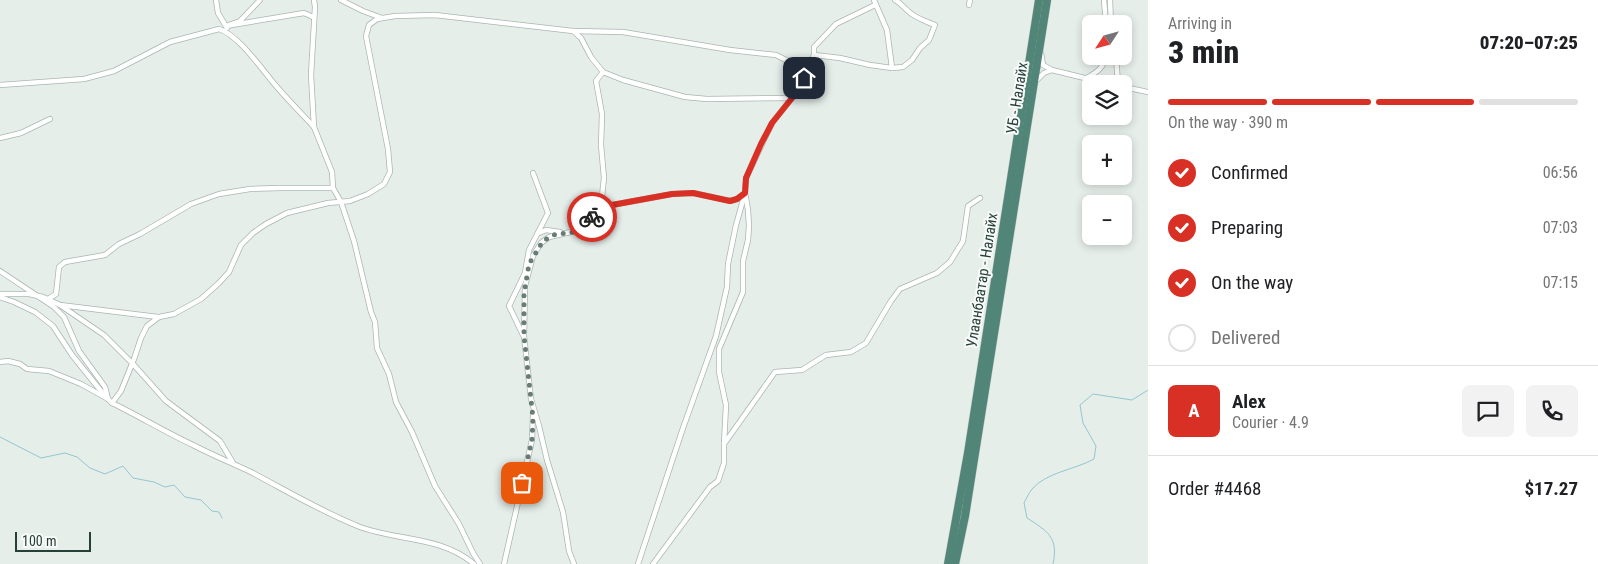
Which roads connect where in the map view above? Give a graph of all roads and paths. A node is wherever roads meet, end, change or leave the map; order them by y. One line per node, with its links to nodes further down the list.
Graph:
1 (216, 0): 15 (street)
2 (260, 0): 15 (street)
3 (314, 0): 13 (street)
4 (342, 0): 14 (street)
5 (895, 0): 22 (street)
6 (1039, 0): 65 (highway, Улаанбаатар - Налайх)
7 (1047, 0): 18 (highway, УБ - Налайх)
8 (1104, 0): 11 (street)
9 (1110, 0): 12 (street)
10 (875, 2): 19 (street); 22 (street)
11 (1105, 15)
12 (1111, 15)
13 (314, 17): 15 (street); 33 (street)
14 (384, 18): 16 (street); 40 (street)
15 (226, 26): 17 (street)
16 (573, 31): 20 (street); 24 (street)
17 (233, 37): 27 (street); 33 (street)
18 (1040, 47): 23 (street); 28 (highway, УБ - Налайх)
19 (814, 54): 20 (street); 22 (street)
20 (810, 64): 31 (street)
21 (1103, 65): 25 (street)
22 (892, 68)
23 (1052, 70): 26 (street); 28 (street)
24 (603, 72): 31 (street); 41 (street)
25 (1091, 75)
26 (1082, 77)
27 (0, 85)
28 (1033, 89): 39 (highway, УБ - Налайх)
29 (1132, 89): 30 (street)
30 (1148, 92)
31 (792, 98): 37 (street)
32 (50, 119): 34 (street)
33 (314, 127): 36 (street)
34 (0, 138)
35 (533, 173): 43 (street)
36 (332, 188): 40 (street); 48 (street)
37 (745, 193): 41 (street); 57 (street); 63 (street)
38 (980, 198): 57 (street)
39 (1015, 201): 66 (highway, Улаанбаатар - Налайх)
40 (341, 202): 50 (street); 60 (street)
41 (589, 219): 42 (street)
42 (564, 233): 43 (street); 44 (street)
43 (536, 234): 44 (street); 51 (street)
44 (529, 264): 51 (street)
45 (0, 271): 47 (street)
46 (0, 296): 47 (street); 54 (street)
47 (36, 296): 48 (street); 54 (street)
48 (48, 299): 49 (street)
49 (60, 305): 50 (street); 53 (street)
50 (159, 317): 53 (street)
51 (524, 336): 56 (street)
52 (0, 362): 54 (street)
53 (133, 364): 55 (street); 58 (street)
54 (108, 399): 55 (street)
55 (112, 403): 58 (street)
56 (533, 408): 61 (street); 62 (street)
57 (724, 444): 64 (street)
58 (234, 464): 59 (street)
59 (474, 564)
60 (480, 564)
61 (504, 564)
62 (574, 564)
63 (638, 564)
64 (653, 564)
65 (948, 564)
66 (955, 564)

